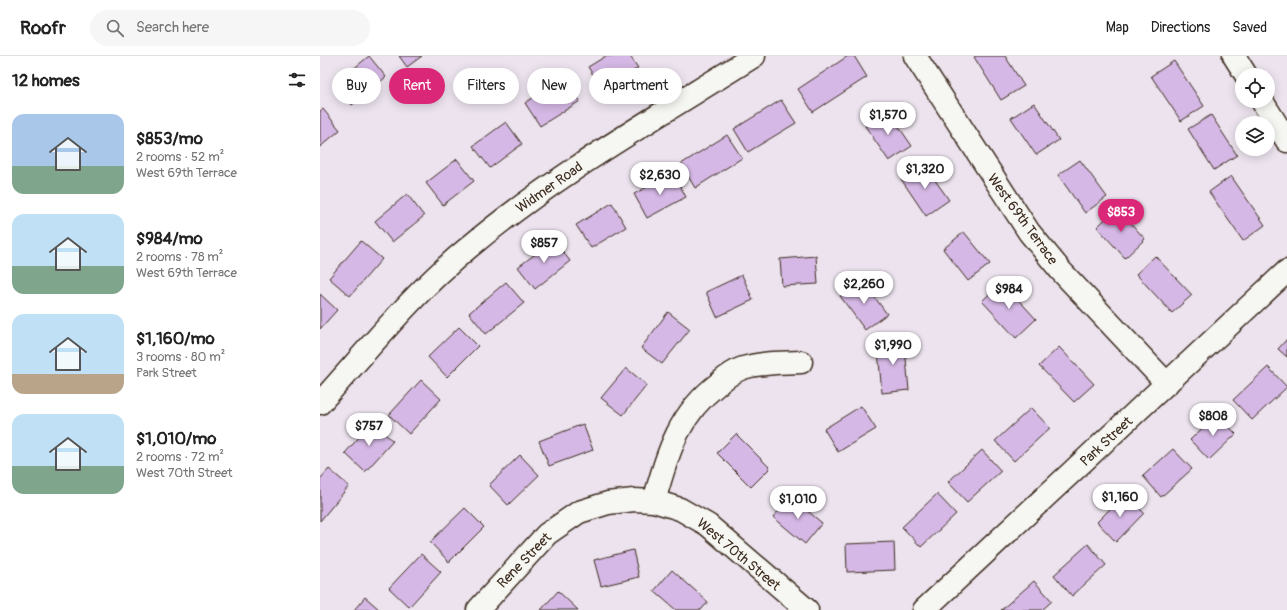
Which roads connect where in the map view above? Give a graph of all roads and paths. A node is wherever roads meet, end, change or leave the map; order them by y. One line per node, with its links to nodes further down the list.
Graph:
1 (754, 56): 10 (street, Widmer Road)
2 (915, 56): 9 (street, West 69th Terrace)
3 (1234, 56): 4 (street)
4 (1242, 68)
5 (1266, 108): 6 (street)
6 (1287, 141)
7 (1287, 271): 9 (street, Park Street)
8 (801, 362): 11 (street)
9 (1167, 384): 15 (street, Park Street)
10 (320, 403)
11 (654, 501): 12 (street, West 70th Street); 14 (street, West 70th Street)
12 (597, 506): 13 (street, Rene Street)
13 (478, 610)
14 (807, 610)
15 (924, 610)

